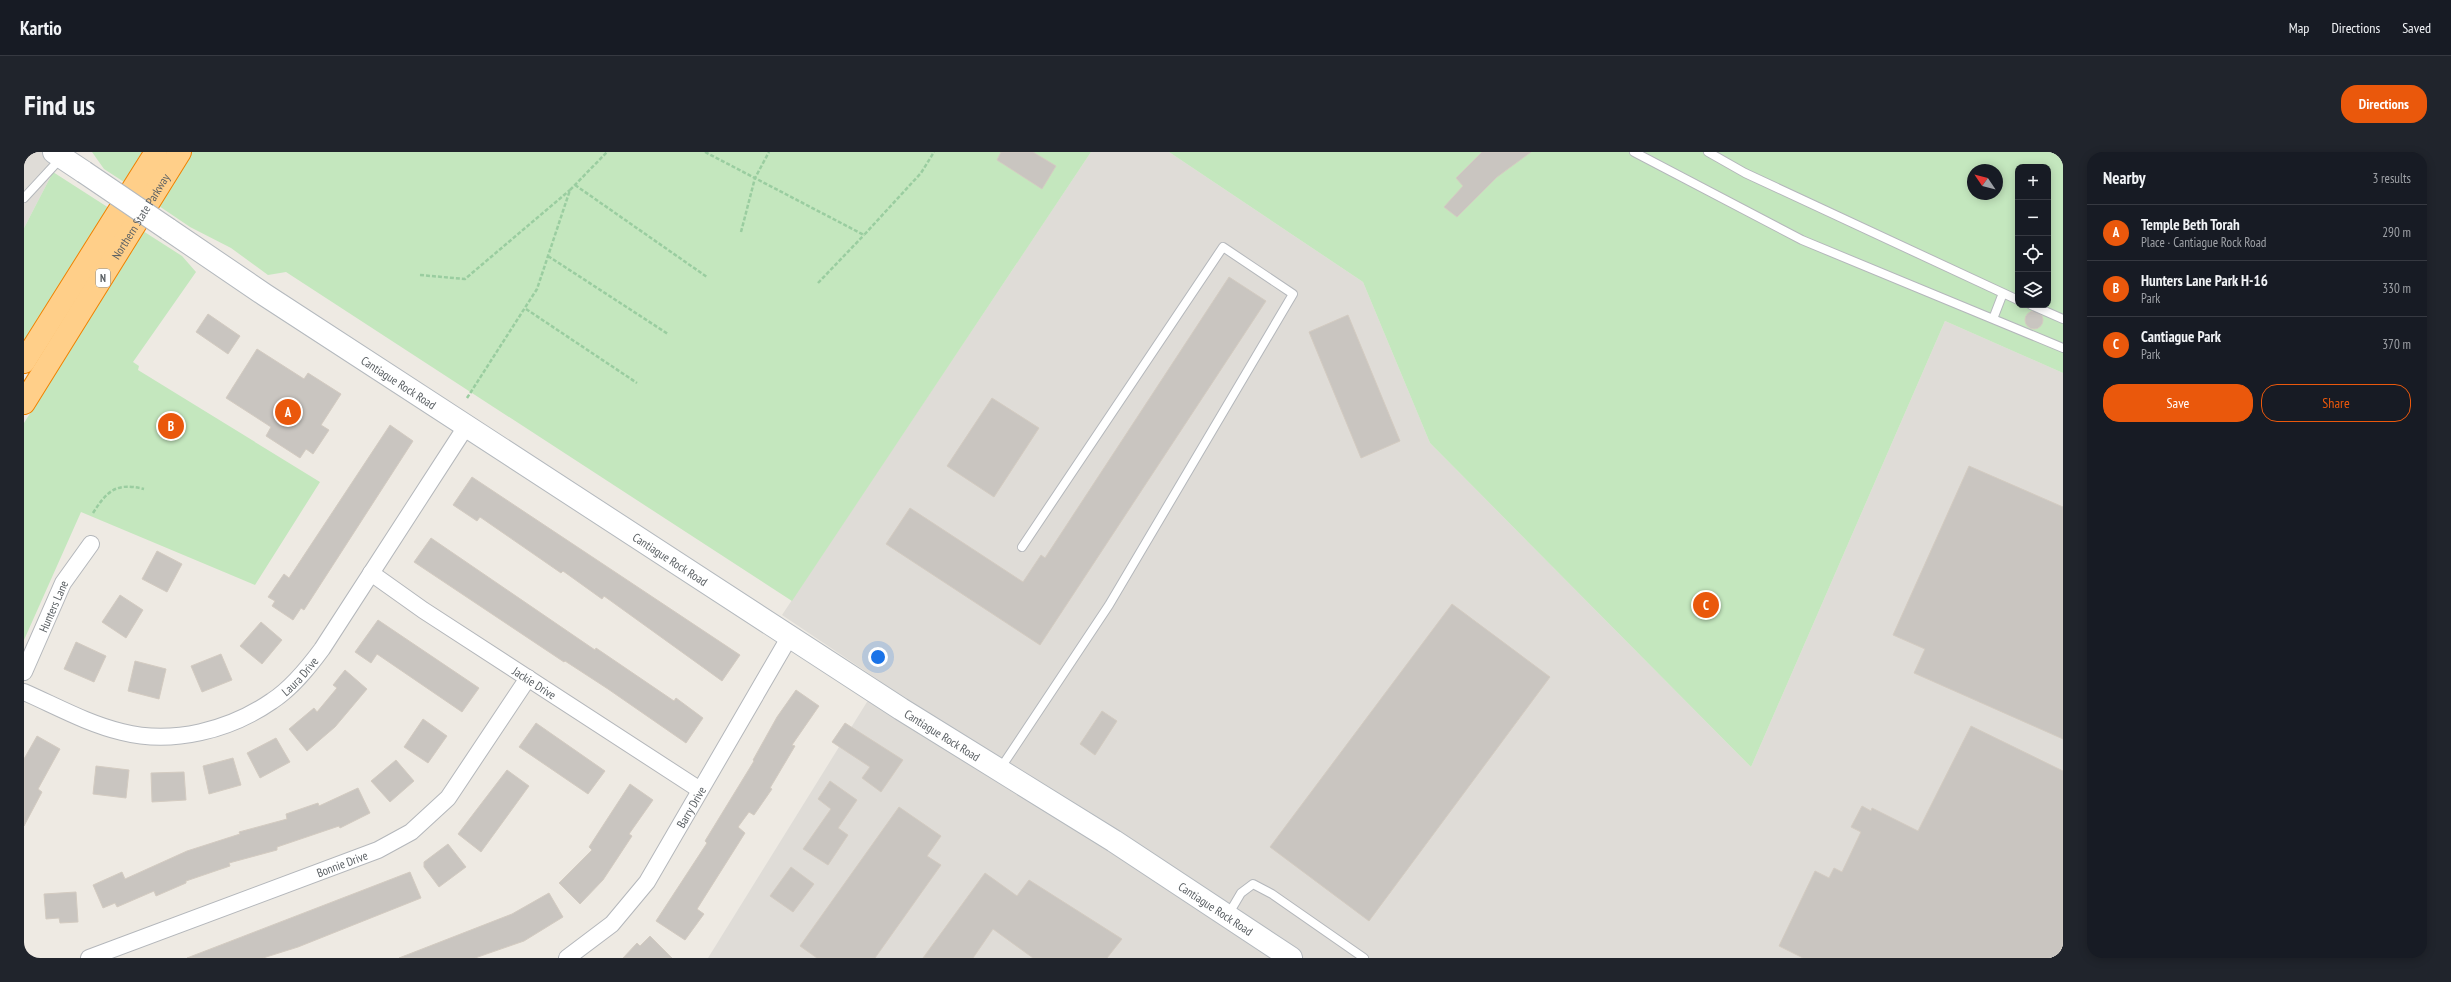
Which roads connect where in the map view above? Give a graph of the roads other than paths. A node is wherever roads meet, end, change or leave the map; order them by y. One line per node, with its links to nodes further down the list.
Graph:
1 (156, 152): 13 (highway, Northern State Parkway / N)
2 (180, 152): 14 (highway, Northern State Parkway / N)
3 (1634, 152): 10 (lane)
4 (1708, 152): 7 (lane)
5 (58, 155): 6 (lane); 15 (main road, Cantiague Rock Road, bridge)
6 (24, 198)
7 (2003, 293): 8 (lane); 10 (lane)
8 (2015, 299)
9 (2038, 308): 11 (lane)
10 (1993, 319): 12 (lane)
11 (2063, 319)
12 (2063, 348)
13 (24, 362)
14 (24, 403)
15 (467, 425): 18 (street, Laura Drive); 19 (main road, Cantiague Rock Road)
16 (91, 544): 20 (street, Hunters Lane)
17 (1022, 547): 23 (lane)
18 (371, 573): 21 (street, Jackie Drive); 22 (street, Laura Drive)
19 (790, 636): 23 (main road, Cantiague Rock Road); 24 (street, Barry Drive)
20 (24, 672)
21 (528, 678): 24 (street, Jackie Drive); 26 (street, Bonnie Drive)
22 (24, 692)
23 (999, 770): 25 (main road, Cantiague Rock Road)
24 (700, 790): 27 (street, Barry Drive)
25 (1227, 916): 28 (main road, Cantiague Rock Road); 29 (lane)
26 (89, 958)
27 (567, 958)
28 (1291, 958)
29 (1364, 958)

